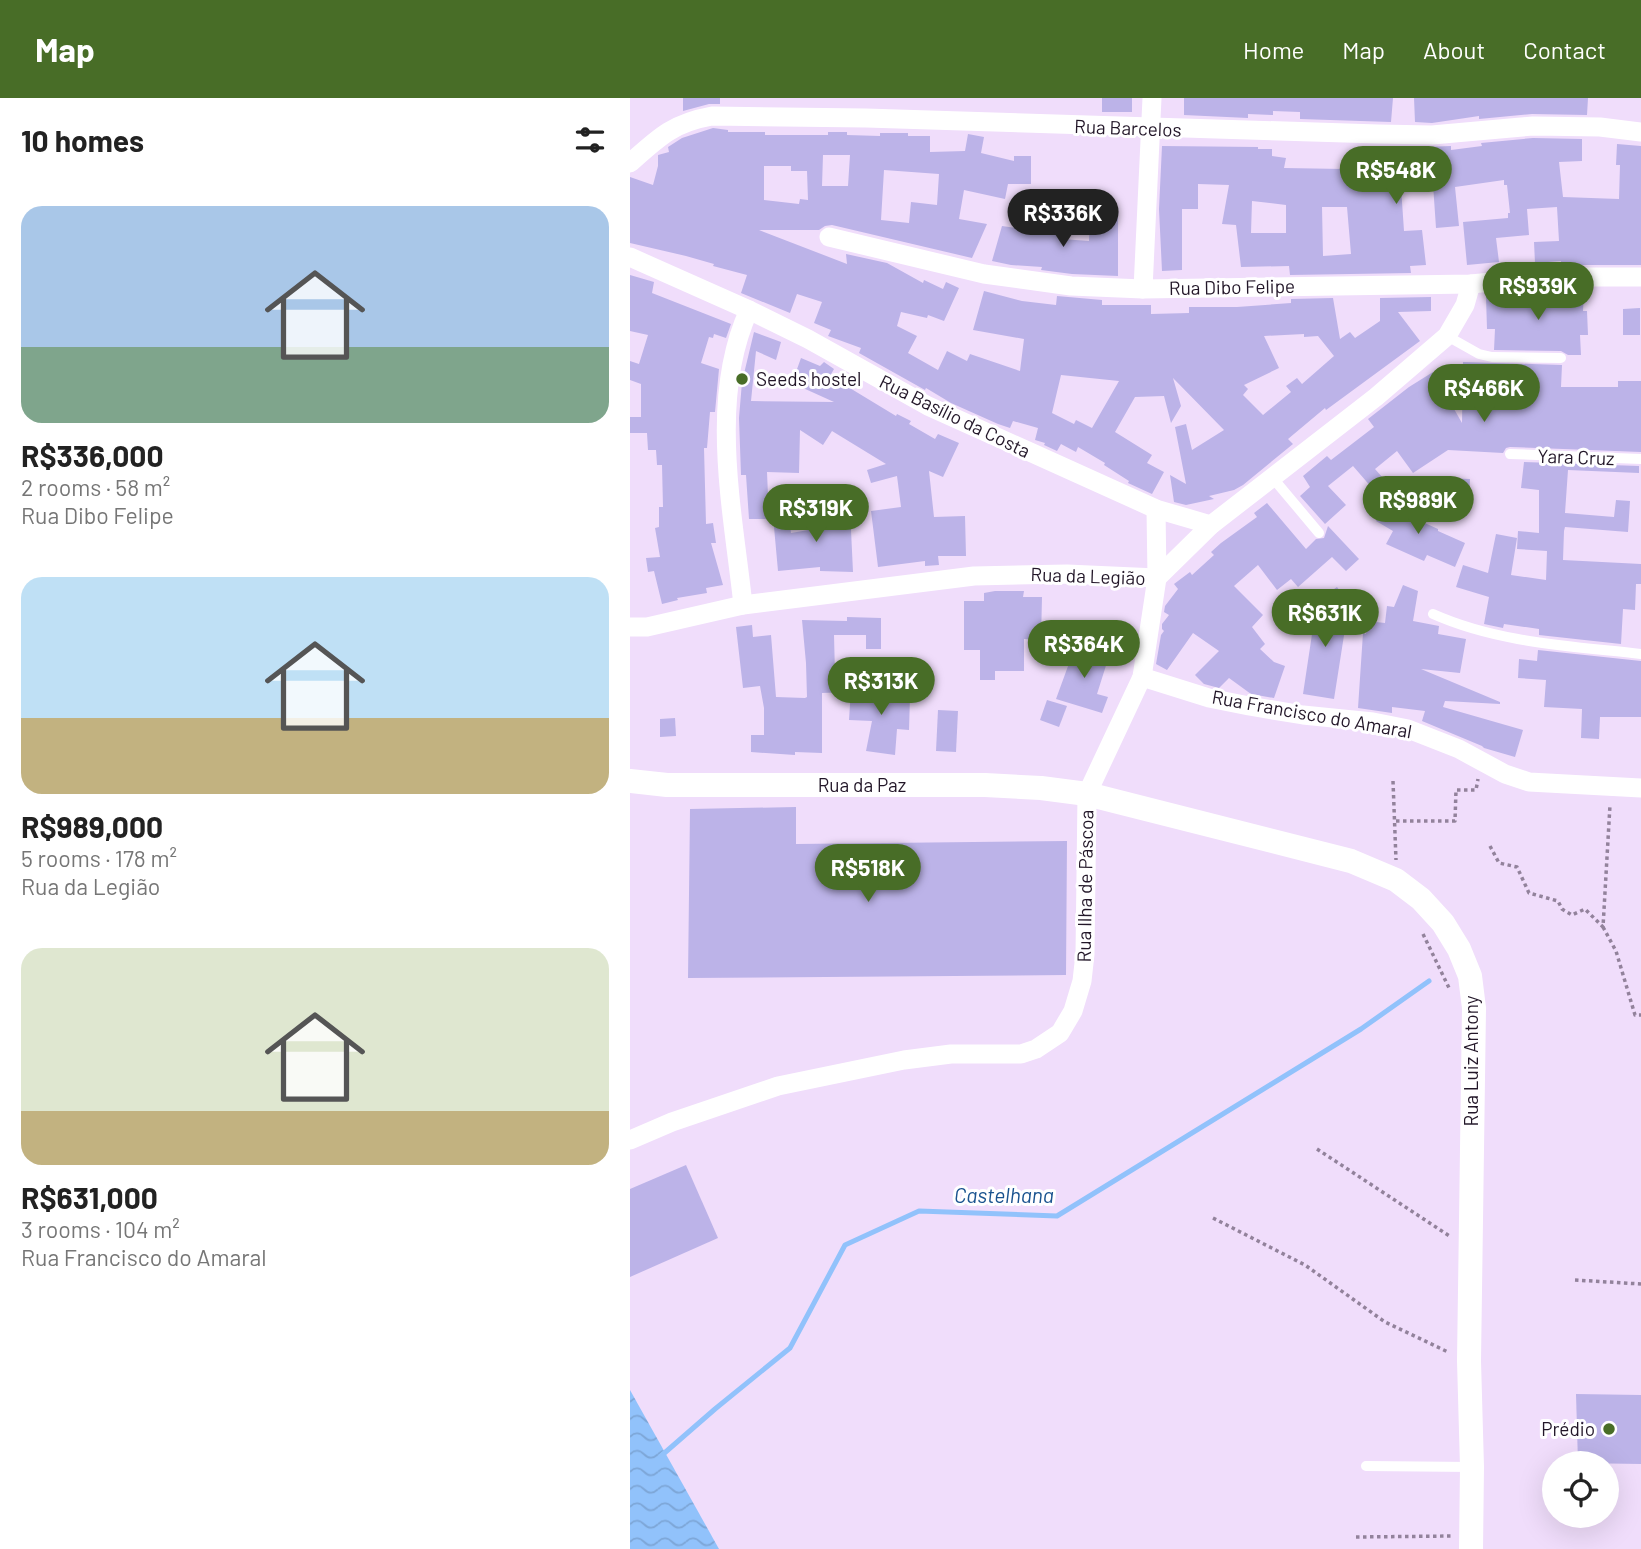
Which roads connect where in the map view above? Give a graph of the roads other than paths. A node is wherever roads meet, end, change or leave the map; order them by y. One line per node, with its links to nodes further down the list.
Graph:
1 (1152, 98): 2 (street)
2 (1150, 129): 3 (street, Rua Barcelos); 4 (street, Rua Barcelos); 9 (street)
3 (1641, 132)
4 (630, 163)
5 (829, 237): 9 (street, Rua Dibo Felipe)
6 (630, 257): 10 (street, Rua Basílio da Costa)
7 (1641, 277): 8 (street, Rua Dibo Felipe)
8 (1471, 284): 9 (street, Rua Dibo Felipe); 11 (street, Rua da Legião)
9 (1143, 289)
10 (749, 310): 16 (street, Rua Basílio da Costa); 20 (street)
11 (1447, 336): 12 (lane); 15 (street, Rua da Legião)
12 (1561, 358)
13 (1510, 454): 14 (lane, Yara Cruz)
14 (1641, 459)
15 (1272, 477): 17 (street, Rua da Legião); 18 (lane)
16 (1156, 509): 17 (street, Rua Basílio da Costa); 19 (street, Rua Ilha de Páscoa)
17 (1211, 524): 19 (street, Rua da Legião)
18 (1319, 533)
19 (1157, 578): 20 (street, Rua da Legião); 24 (street, Rua Ilha de Páscoa)
20 (743, 605): 22 (street, Rua da Legião)
21 (1433, 614): 23 (lane)
22 (630, 627)
23 (1641, 654)
24 (1142, 677): 26 (street, Rua Francisco do Amaral); 27 (street, Rua Ilha de Páscoa)
25 (634, 781): 27 (street, Rua da Paz)
26 (1641, 788)
27 (1087, 794): 28 (street, Rua Ilha de Páscoa); 30 (street, Rua Luiz Antony)
28 (630, 1140)
29 (1367, 1466): 30 (lane)
30 (1472, 1467): 31 (street, Rua Luiz Antony)
31 (1471, 1542)

